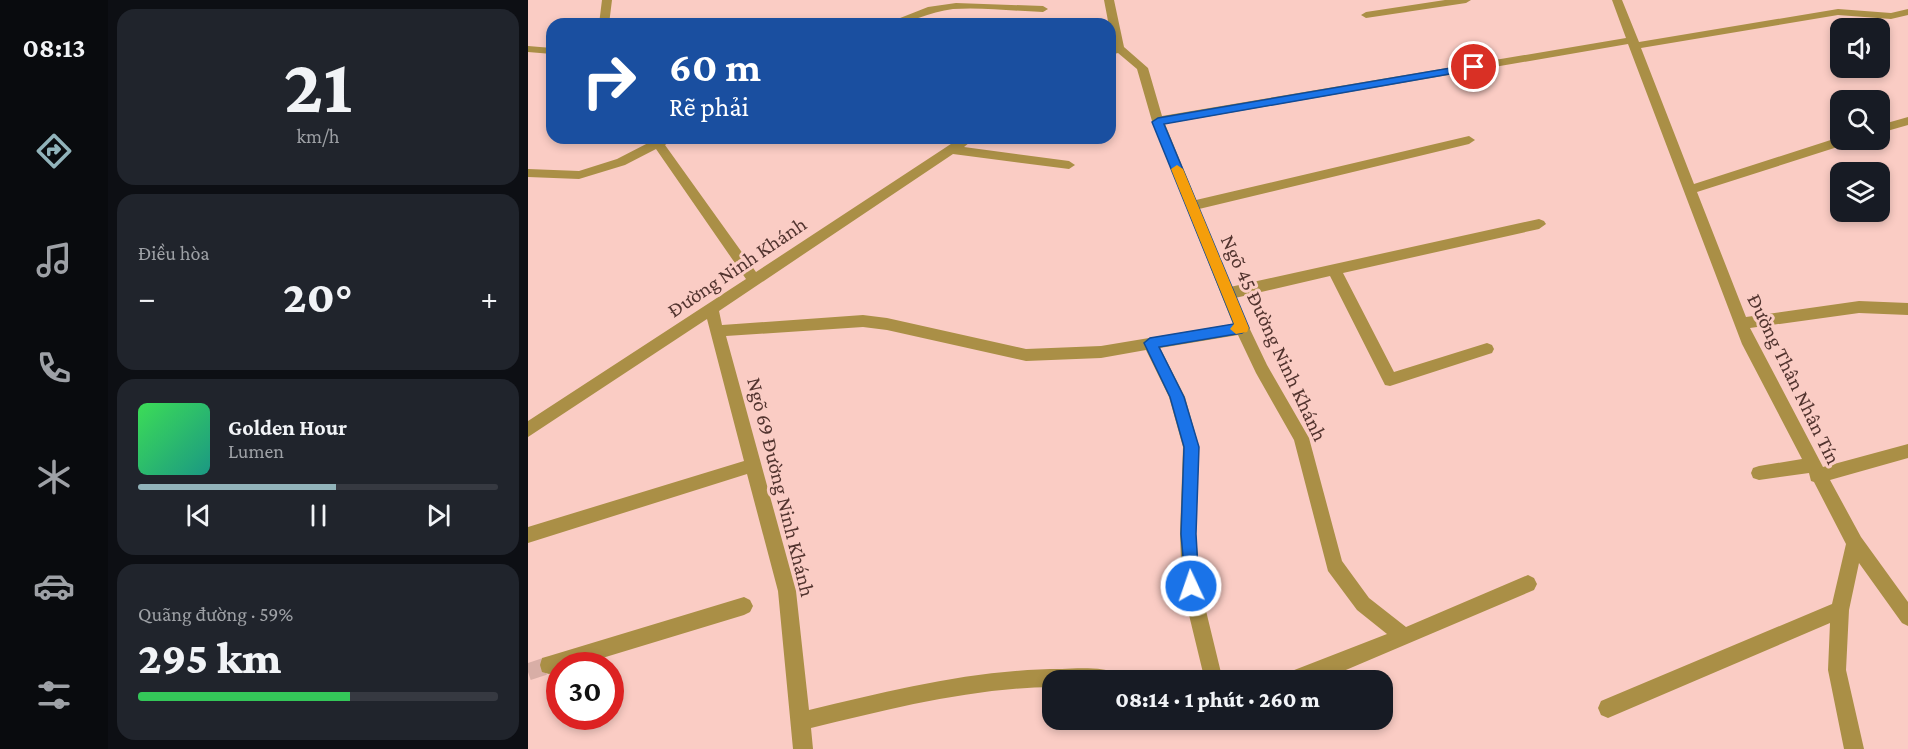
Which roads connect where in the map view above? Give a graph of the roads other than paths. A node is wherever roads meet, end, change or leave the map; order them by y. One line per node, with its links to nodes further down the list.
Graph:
1 (607, 0): 8 (street)
2 (1109, 0): 10 (street)
3 (1466, 0): 7 (street)
4 (1617, 0): 11 (street, Đường Thân Nhân Tín)
5 (1043, 9): 9 (street)
6 (1908, 12): 11 (street)
7 (1366, 15)
8 (605, 18)
9 (907, 18)
10 (1111, 18)
11 (1633, 43): 16 (street); 26 (street, Đường Thân Nhân Tín)
12 (528, 49): 13 (street)
13 (546, 50)
14 (1116, 51): 16 (street, Ngõ 45 Đường Ninh Khánh)
15 (1908, 121): 17 (street)
16 (1158, 122): 27 (street, Ngõ 45 Đường Ninh Khánh)
17 (1890, 126)
18 (1469, 140): 27 (street)
19 (652, 144): 25 (street)
20 (662, 144): 30 (street)
21 (960, 144): 23 (street, Đường Ninh Khánh)
22 (1830, 145): 26 (street)
23 (952, 150): 24 (street); 30 (street, Đường Ninh Khánh)
24 (1069, 165)
25 (528, 173)
26 (1689, 190): 34 (street, Đường Thân Nhân Tín)
27 (1192, 206): 31 (street, Ngõ 45 Đường Ninh Khánh)
28 (1539, 224): 29 (street)
29 (1334, 270): 31 (street); 38 (street)
30 (754, 280): 32 (street, Đường Ninh Khánh)
31 (1226, 294): 35 (street, Ngõ 45 Đường Ninh Khánh)
32 (711, 309): 36 (street, Ngõ 69 Đường Ninh Khánh); 39 (street, Đường Ninh Khánh)
33 (1908, 309): 34 (street)
34 (1741, 324): 42 (street, Đường Thân Nhân Tín)
35 (1242, 328): 37 (street); 50 (street, Ngõ 45 Đường Ninh Khánh)
36 (717, 331): 37 (street); 41 (street, Ngõ 69 Đường Ninh Khánh)
37 (1150, 343): 52 (street)
38 (1487, 349)
39 (528, 430)
40 (1908, 452): 42 (street)
41 (754, 465): 44 (street); 56 (street, Ngõ 69 Đường Ninh Khánh)
42 (1815, 470): 43 (street); 45 (street, Đường Thân Nhân Tín)
43 (1759, 473)
44 (528, 535)
45 (1855, 543): 48 (street); 49 (street, Đường Thân Nhân Tín)
46 (1528, 584): 50 (street)
47 (744, 606): 51 (street)
48 (1840, 610): 55 (street); 58 (street)
49 (1908, 616)
50 (1402, 635): 53 (street)
51 (592, 652)
52 (1211, 670)
53 (1324, 670)
54 (1042, 679): 56 (street)
55 (1608, 708)
56 (801, 721): 57 (street, Ngõ 69 Đường Ninh Khánh)
57 (803, 749)
58 (1854, 749)

